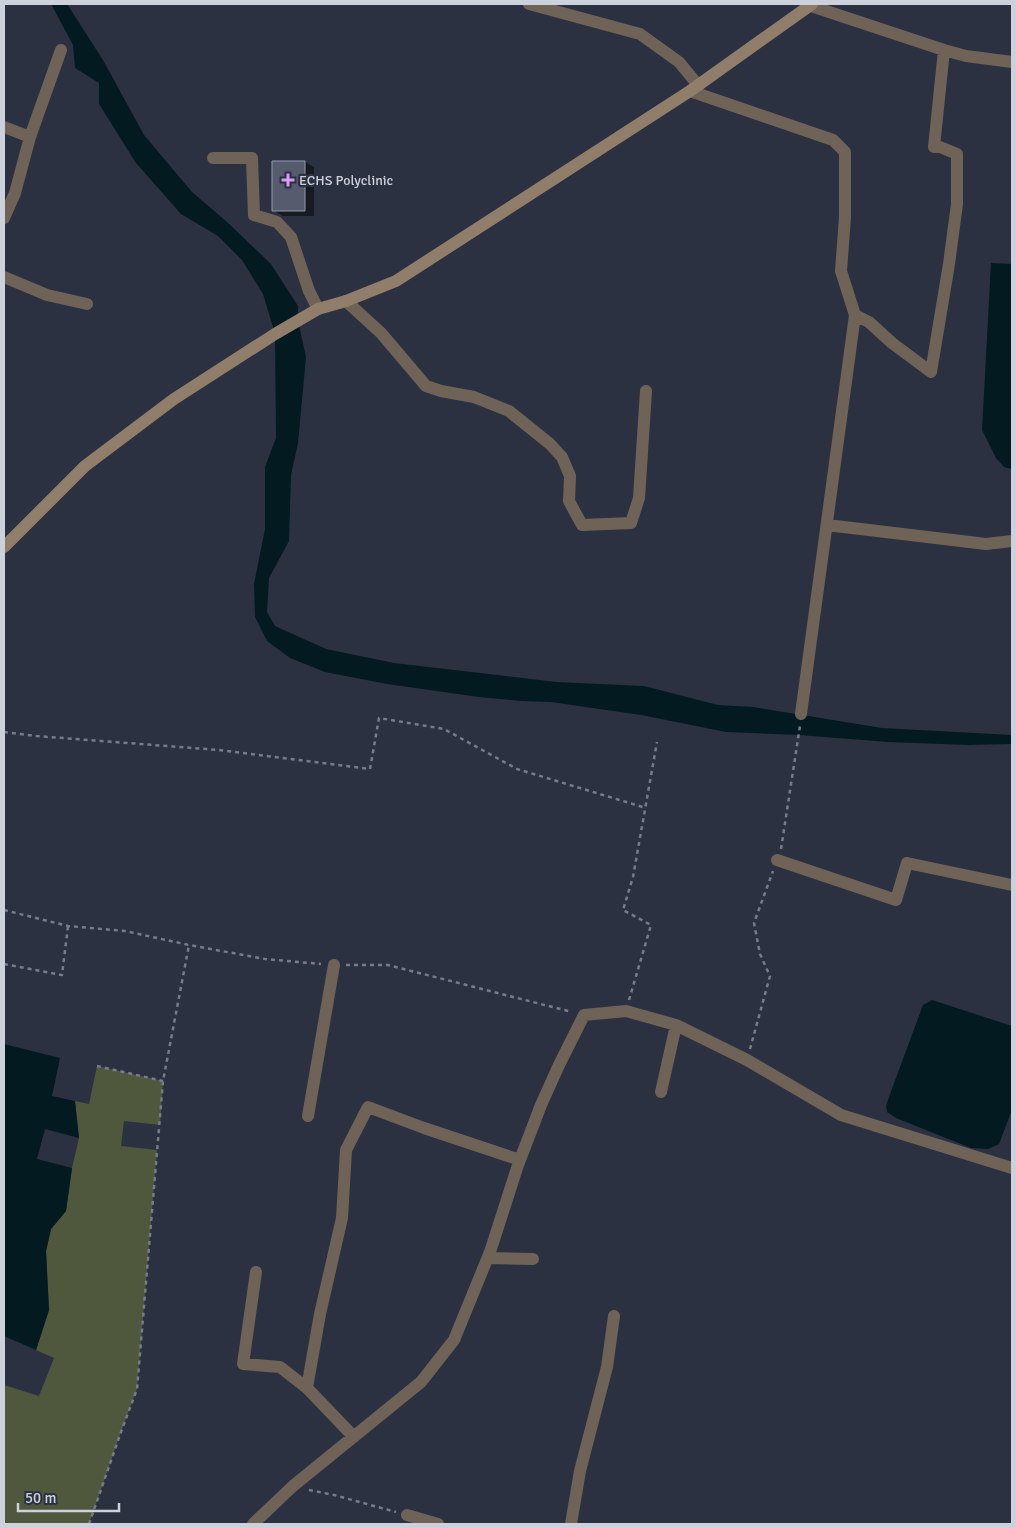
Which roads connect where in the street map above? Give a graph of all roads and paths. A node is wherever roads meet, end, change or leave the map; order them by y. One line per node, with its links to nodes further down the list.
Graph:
1 (529, 4): 6 (street)
2 (812, 5): 4 (street); 6 (street)
3 (61, 50): 8 (street)
4 (944, 50): 5 (street); 15 (street)
5 (1012, 62)
6 (694, 88): 12 (street); 15 (street)
7 (4, 128): 8 (street)
8 (30, 137): 10 (street)
9 (213, 158): 14 (street)
10 (4, 218)
11 (4, 277): 13 (street)
12 (346, 301): 14 (street); 16 (street)
13 (87, 304)
14 (318, 309): 19 (street)
15 (855, 315): 17 (street)
16 (646, 391)
17 (828, 525): 18 (street); 20 (street)
18 (1012, 541)
19 (4, 547)
20 (801, 714)
21 (4, 732): 23 (path)
22 (657, 742): 23 (path)
23 (646, 808): 32 (path)
24 (777, 860): 25 (street)
25 (1012, 885)
26 (4, 910): 27 (path)
27 (68, 926): 28 (path); 29 (path)
28 (189, 945): 30 (path); 37 (path)
29 (4, 964)
30 (334, 965): 33 (path); 39 (street)
31 (770, 976): 35 (path)
32 (626, 1011): 33 (street); 34 (street)
33 (584, 1014): 40 (street)
34 (676, 1025): 35 (street); 38 (street)
35 (747, 1060): 41 (street)
36 (97, 1066): 37 (path)
37 (163, 1082): 50 (path)
38 (662, 1092)
39 (308, 1116)
40 (520, 1160): 42 (street); 46 (street)
41 (1012, 1168)
42 (488, 1258): 43 (street); 47 (street)
43 (533, 1259)
44 (256, 1272): 46 (street)
45 (614, 1316): 53 (street)
46 (307, 1388): 47 (street)
47 (354, 1437): 48 (street)
48 (293, 1486): 49 (path); 51 (street)
49 (407, 1515): 52 (street)
50 (89, 1524)
51 (253, 1524)
52 (438, 1524)
53 (571, 1524)

